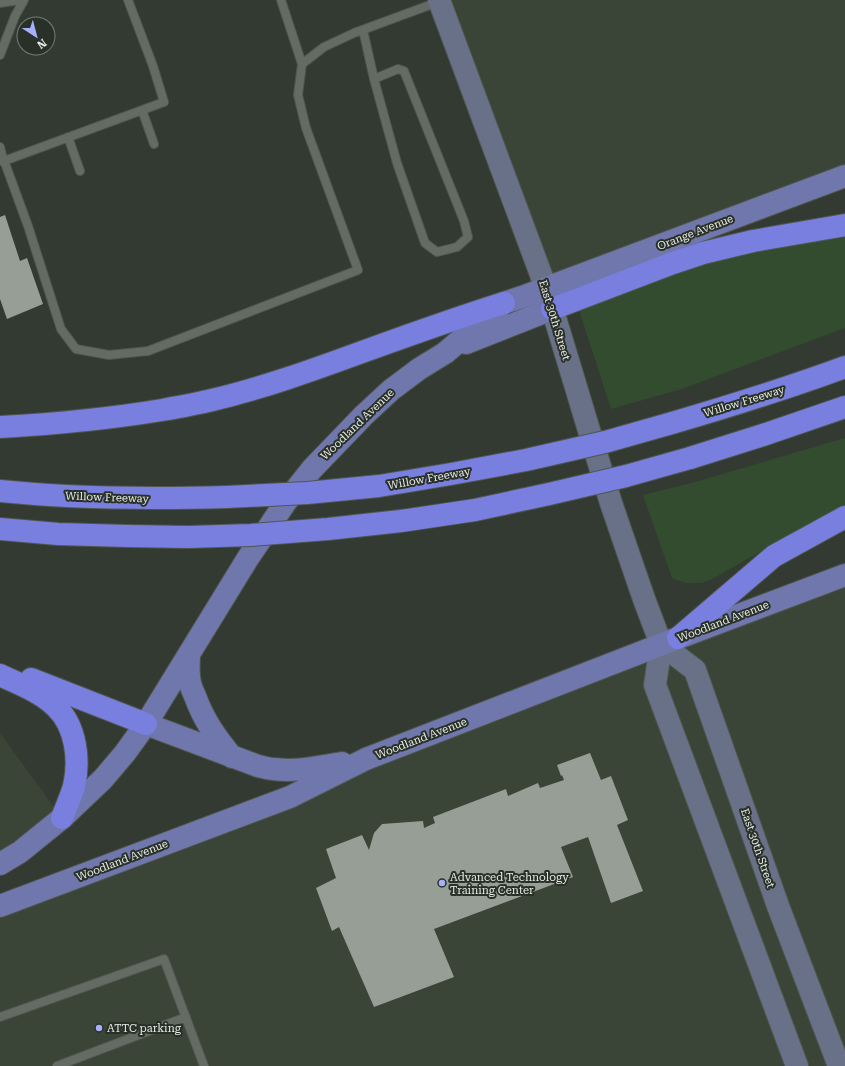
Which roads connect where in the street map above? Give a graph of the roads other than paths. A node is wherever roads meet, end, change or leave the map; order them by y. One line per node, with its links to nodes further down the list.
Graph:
1 (20, 0): 6 (lane)
2 (24, 0): 8 (lane)
3 (128, 0): 11 (lane)
4 (281, 0): 9 (lane)
5 (439, 1): 7 (lane); 19 (main road, East 30th Street)
6 (0, 3)
7 (363, 30): 9 (lane); 10 (lane)
8 (0, 55)
9 (302, 64): 15 (lane)
10 (374, 79): 10 (lane)
11 (142, 110): 12 (lane); 13 (lane)
12 (68, 137): 15 (lane); 16 (lane)
13 (154, 144)
14 (0, 147): 15 (lane)
15 (2, 161)
16 (80, 171)
17 (845, 176): 19 (main road, Orange Avenue)
18 (845, 225): 21 (highway)
19 (546, 288): 20 (main road, Woodland Avenue); 21 (main road, East 30th Street)
20 (504, 303): 22 (main road, Woodland Avenue); 25 (highway)
21 (552, 309): 22 (main road); 30 (main road, East 30th Street)
22 (445, 353): 31 (main road, Woodland Avenue)
23 (845, 367): 26 (highway, Willow Freeway, bridge)
24 (845, 407): 28 (highway, bridge)
25 (0, 427)
26 (0, 491)
27 (845, 517): 30 (highway)
28 (0, 529)
29 (845, 575): 30 (main road, Woodland Avenue)
30 (669, 641): 36 (main road, Woodland Avenue); 44 (main road, East 30th Street); 45 (main road, East 30th Street)
31 (189, 654): 34 (main road, Woodland Avenue); 35 (main road)
32 (0, 668): 34 (highway)
33 (0, 675): 37 (highway)
34 (146, 724): 35 (main road); 37 (main road, Woodland Avenue)
35 (232, 757): 36 (main road)
36 (366, 759): 39 (main road, Woodland Avenue)
37 (62, 818): 38 (main road, Woodland Avenue)
38 (0, 864)
39 (0, 906)
40 (0, 1017): 41 (lane)
41 (186, 1017): 42 (lane); 43 (lane)
42 (56, 1066)
43 (204, 1066)
44 (797, 1066)
45 (839, 1066)

